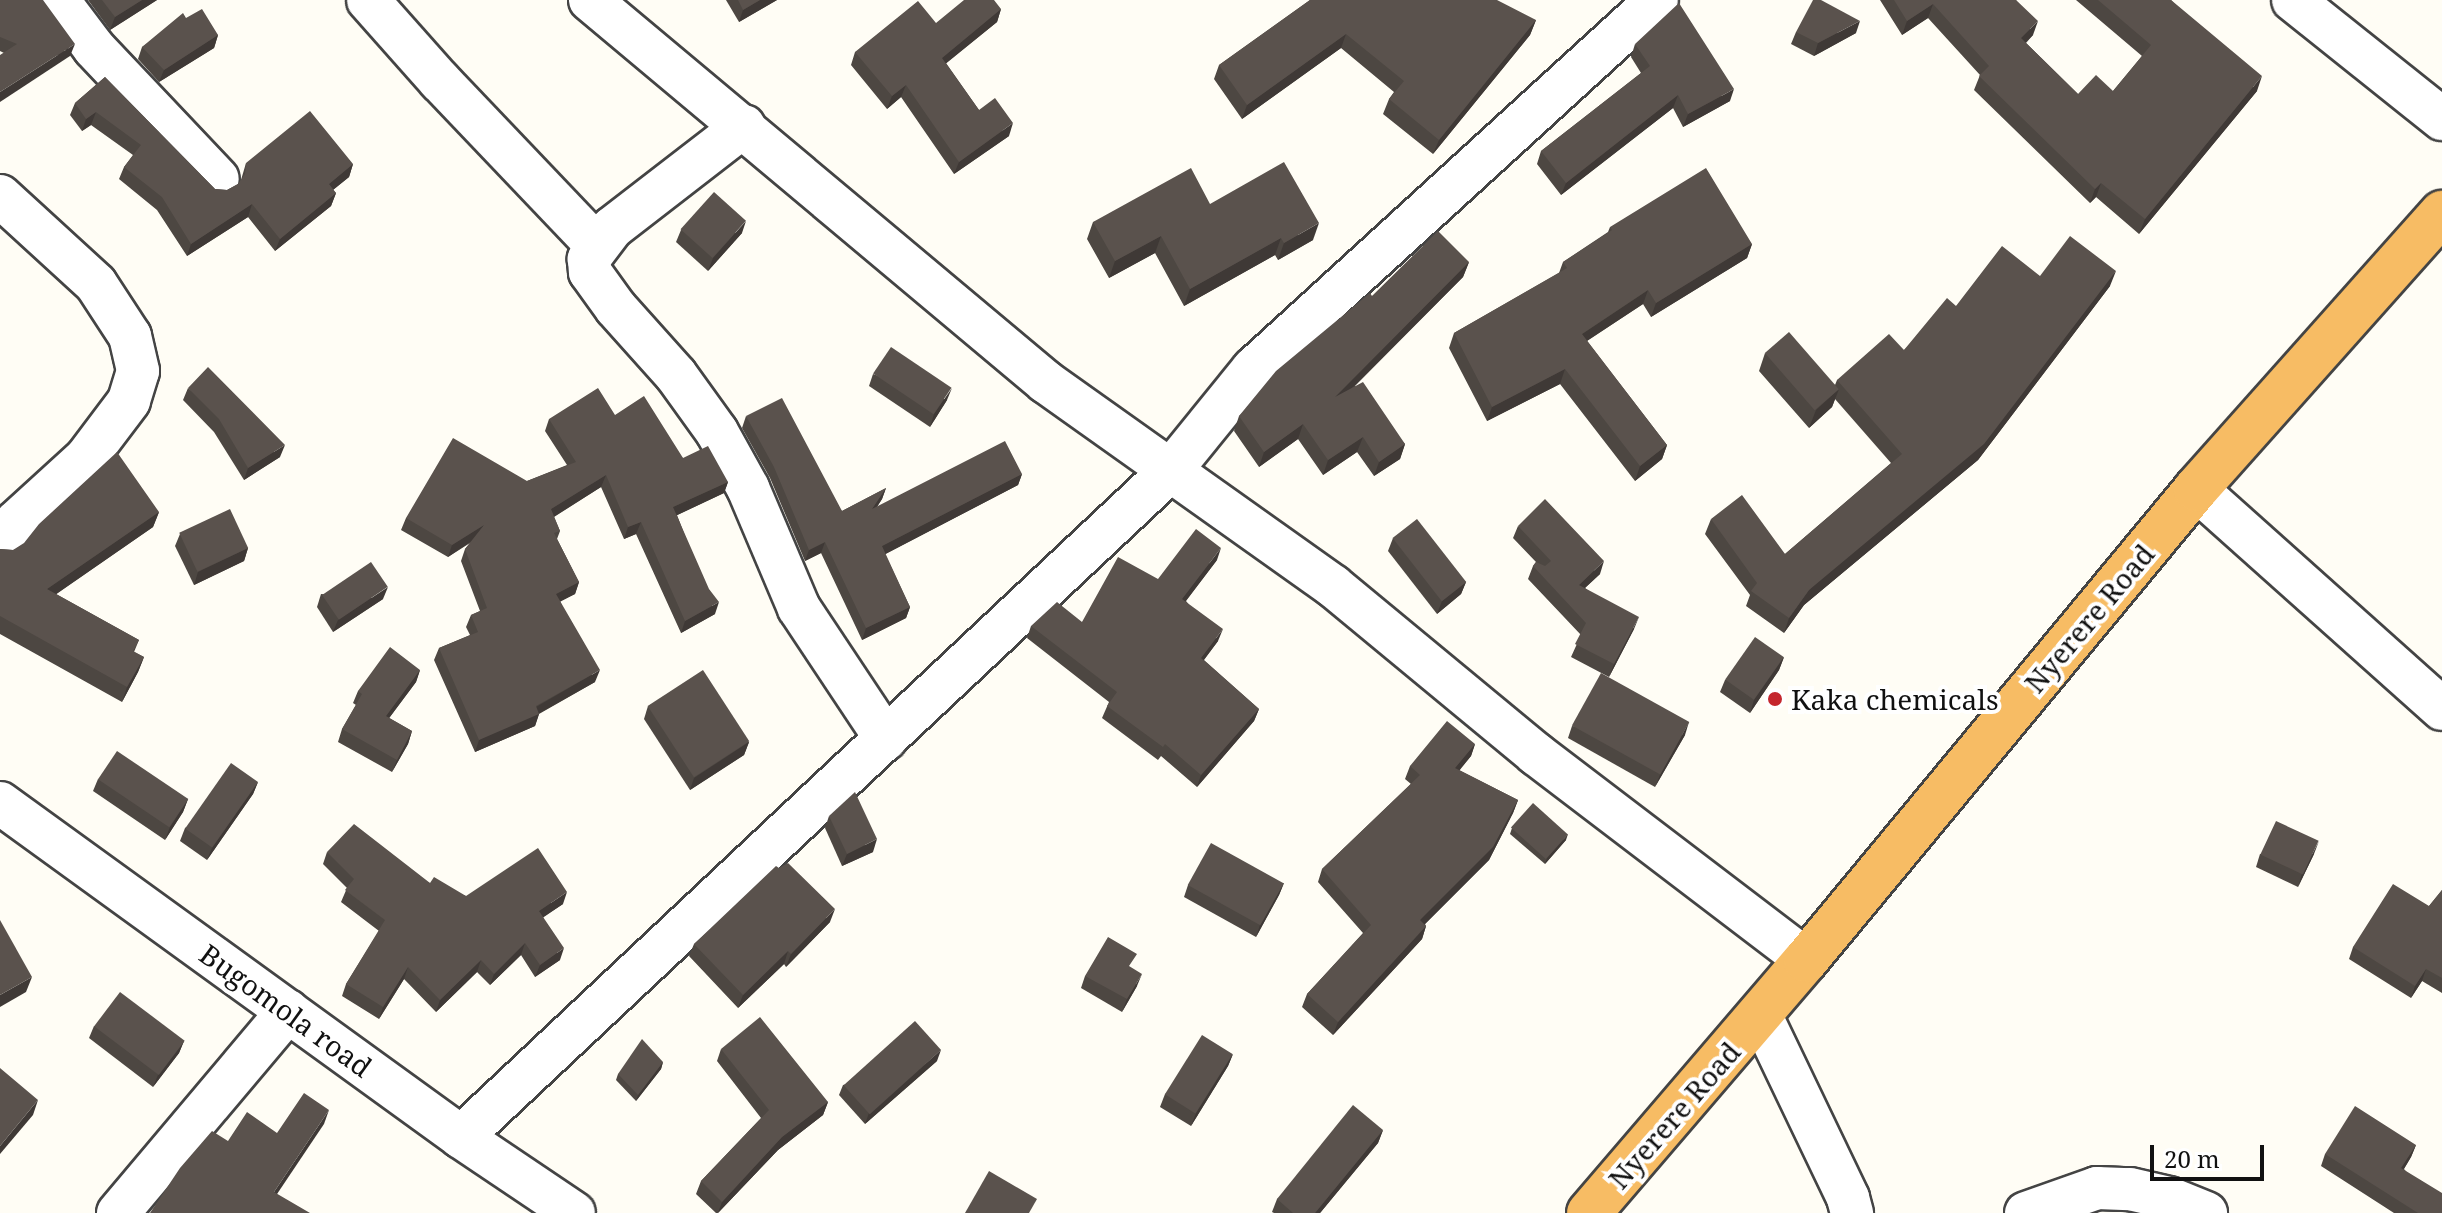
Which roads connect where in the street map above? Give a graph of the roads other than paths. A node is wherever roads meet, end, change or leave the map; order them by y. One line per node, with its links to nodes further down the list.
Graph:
1 (58, 0): 8 (street)
2 (368, 0): 11 (street)
3 (590, 0): 7 (street)
4 (1657, 0): 12 (street)
5 (2293, 0): 6 (street)
6 (2442, 119)
7 (744, 126): 11 (street); 12 (street)
8 (218, 179)
9 (0, 196): 14 (street)
10 (2442, 213): 13 (highway, Nyerere Road)
11 (597, 246): 16 (street)
12 (1172, 469): 16 (street); 18 (street)
13 (2196, 489): 15 (street); 18 (highway, Nyerere Road)
14 (0, 542)
15 (2442, 709)
16 (886, 739): 21 (street)
17 (0, 803): 19 (street, Bugomola road)
18 (1806, 960): 20 (highway, Nyerere Road)
19 (288, 1011): 21 (street, Bugomola road); 22 (street)
20 (1760, 1014): 24 (highway, Nyerere Road); 25 (street)
21 (461, 1137): 23 (street, Bugomola road)
22 (118, 1213)
23 (574, 1213)
24 (1589, 1213)
25 (1852, 1213)
26 (2026, 1213): 27 (street)
27 (2206, 1213)

